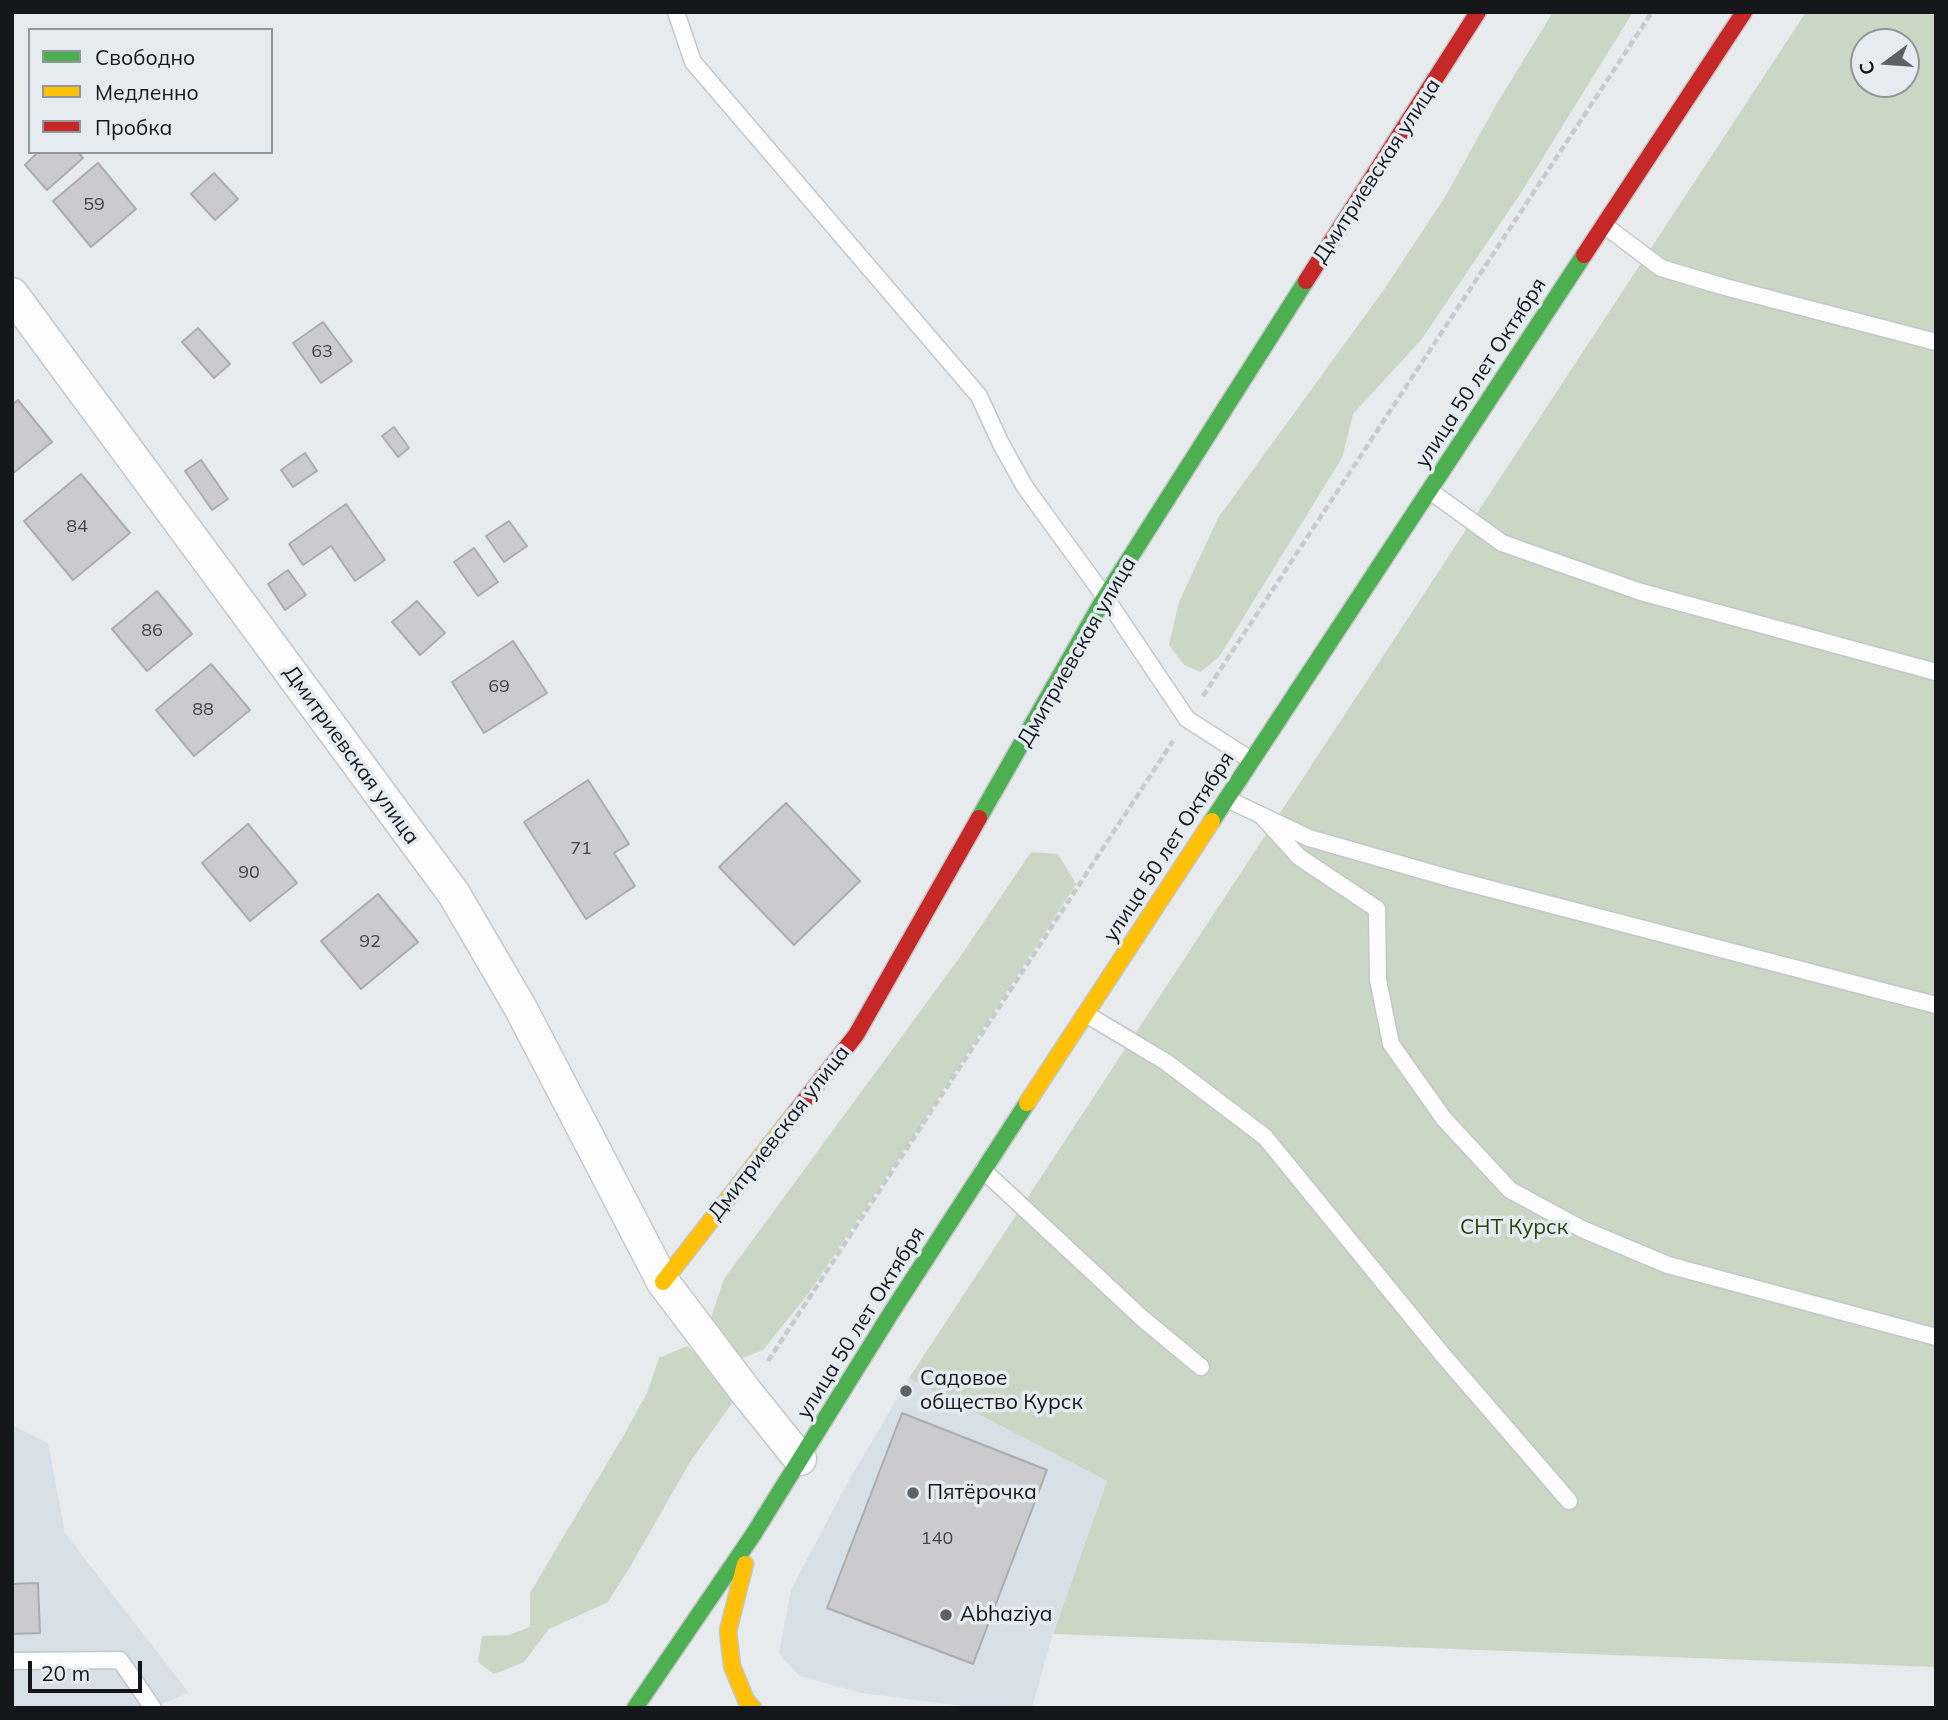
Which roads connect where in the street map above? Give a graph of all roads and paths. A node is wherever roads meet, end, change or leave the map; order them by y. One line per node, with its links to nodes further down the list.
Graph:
1 (676, 12): 8 (lane)
2 (1478, 12): 8 (main road, Дмитриевская улица)
3 (1744, 12): 4 (main road, улица 50 лет Октября)
4 (1604, 225): 6 (lane); 7 (main road, улица 50 лет Октября)
5 (12, 293): 16 (street, Дмитриевская улица)
6 (1936, 342)
7 (1430, 491): 9 (lane); 10 (main road, улица 50 лет Октября)
8 (1105, 597): 10 (lane); 16 (main road, Дмитриевская улица)
9 (1936, 672)
10 (1251, 760): 11 (main road, улица 50 лет Октября)
11 (1227, 799): 12 (lane); 14 (main road, улица 50 лет Октября)
12 (1261, 815): 13 (lane); 17 (lane)
13 (1936, 1005)
14 (1086, 1014): 15 (main road, улица 50 лет Октября); 20 (lane)
15 (983, 1170): 18 (lane); 19 (main road, улица 50 лет Октября)
16 (663, 1282): 19 (street, Дмитриевская улица)
17 (1936, 1337)
18 (1201, 1367)
19 (800, 1460): 21 (main road, улица 50 лет Октября)
20 (1569, 1502)
21 (753, 1535): 24 (main road, улица 50 лет Октября); 25 (main road)
22 (12, 1661): 23 (lane)
23 (153, 1708)
24 (635, 1708)
25 (753, 1708)

